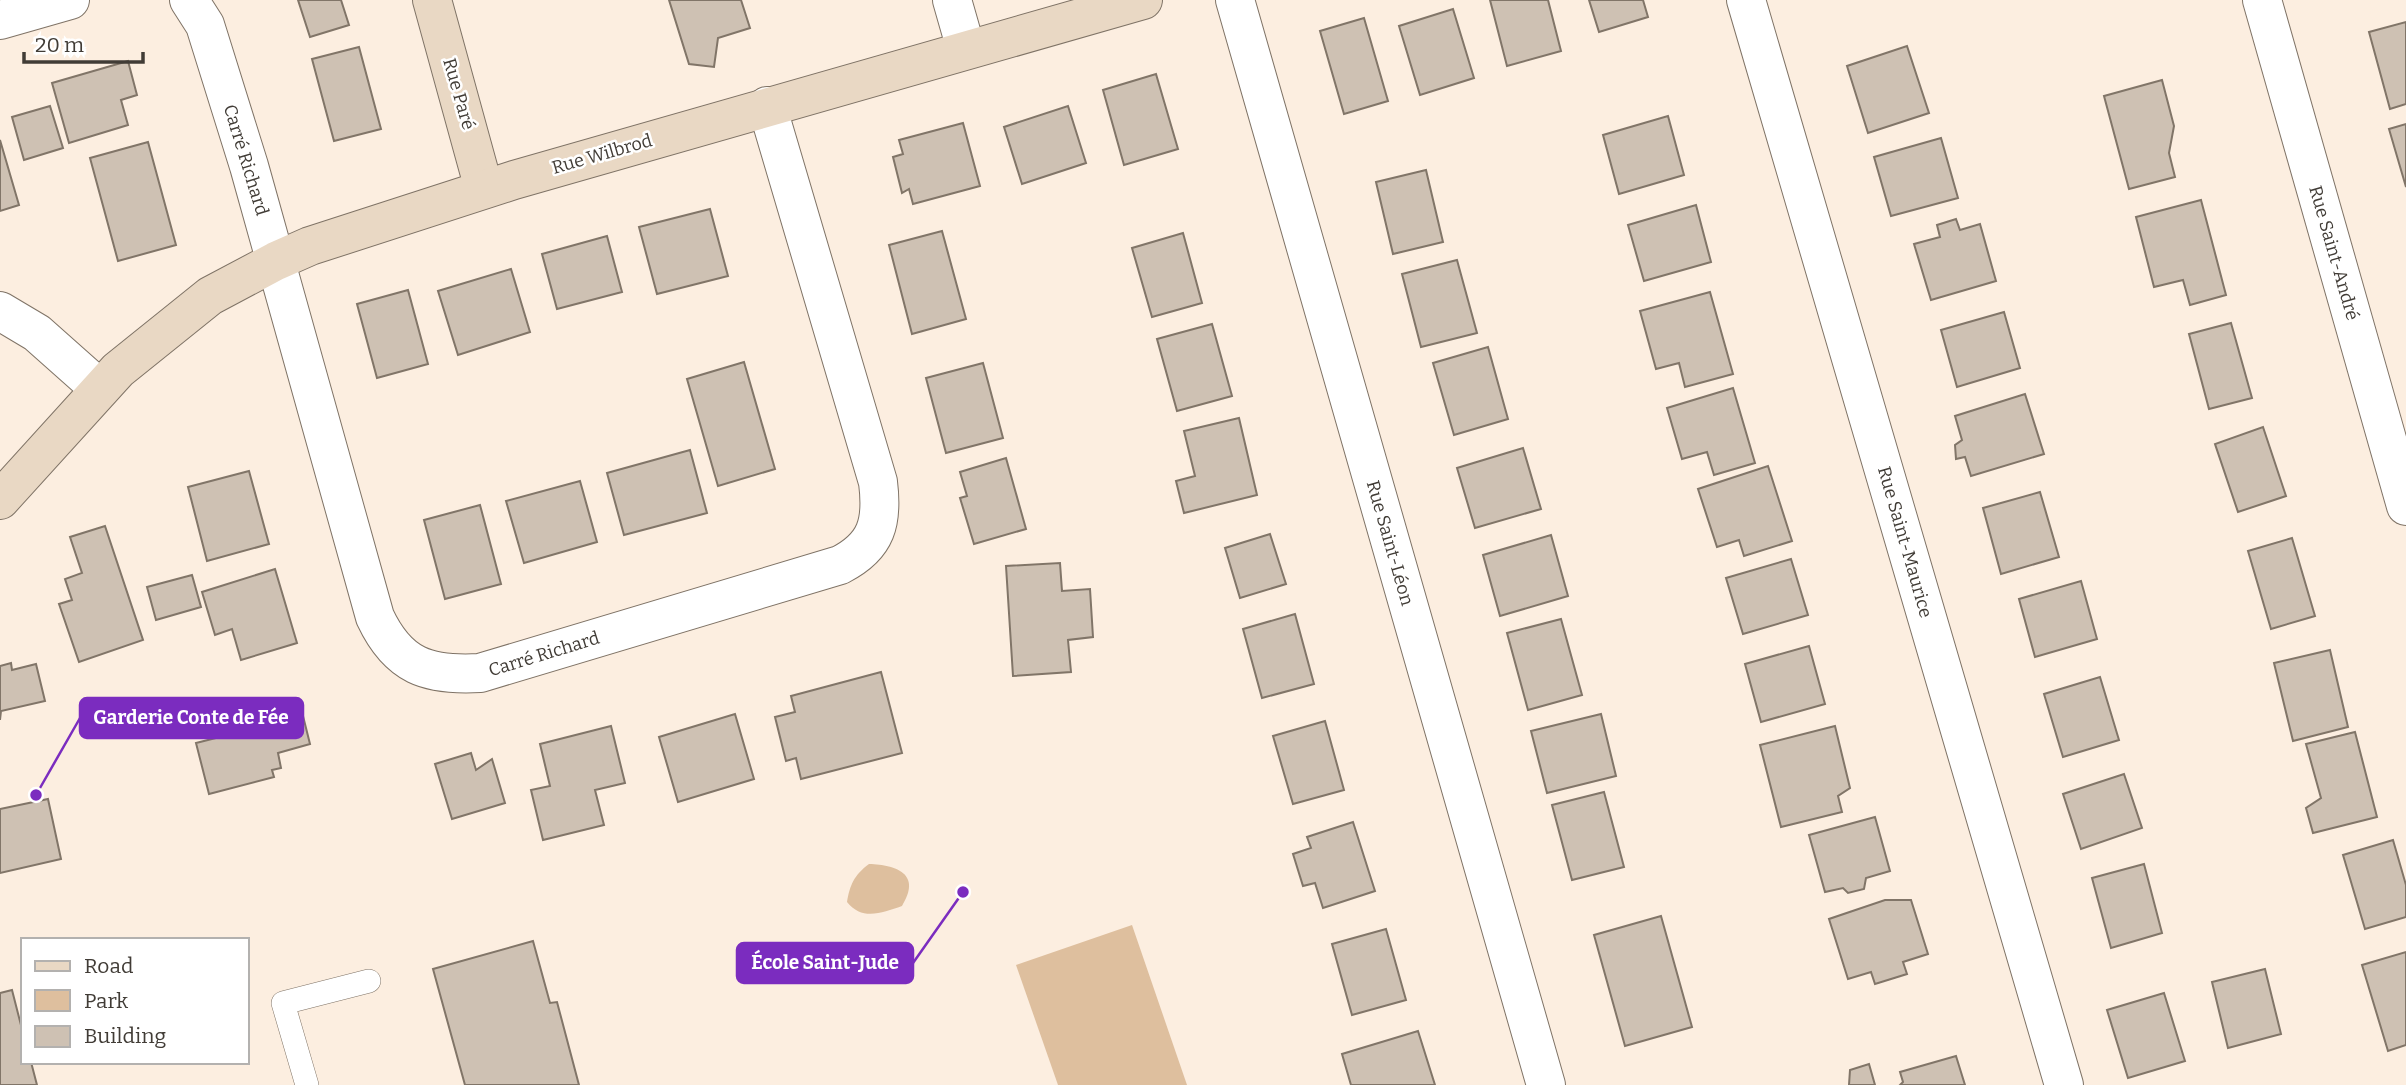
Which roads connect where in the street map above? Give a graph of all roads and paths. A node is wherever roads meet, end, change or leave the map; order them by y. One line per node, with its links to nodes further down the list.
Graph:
1 (190, 0): 13 (street, Carré Richard)
2 (432, 0): 12 (street, Rue Paré)
3 (952, 0): 10 (street)
4 (1143, 0): 10 (street, Rue Wilbrod)
5 (1235, 0): 21 (street, Rue Saint-Léon)
6 (1746, 0): 22 (street, Rue Saint-Maurice)
7 (2262, 0): 16 (street, Rue Saint-André)
8 (56, 2): 9 (street)
9 (0, 20)
10 (966, 50): 11 (street, Rue Wilbrod)
11 (767, 106): 12 (street, Rue Wilbrod); 13 (street, Carré Richard)
12 (484, 189): 13 (street, Rue Wilbrod)
13 (276, 261): 15 (street, Rue Wilbrod)
14 (1, 314): 15 (street)
15 (100, 390): 17 (street, Rue Wilbrod)
16 (2398, 443): 18 (street, Rue Saint-André)
17 (0, 500)
18 (2406, 506)
19 (369, 981): 20 (lane)
20 (307, 1085)
21 (1546, 1085)
22 (2064, 1085)

